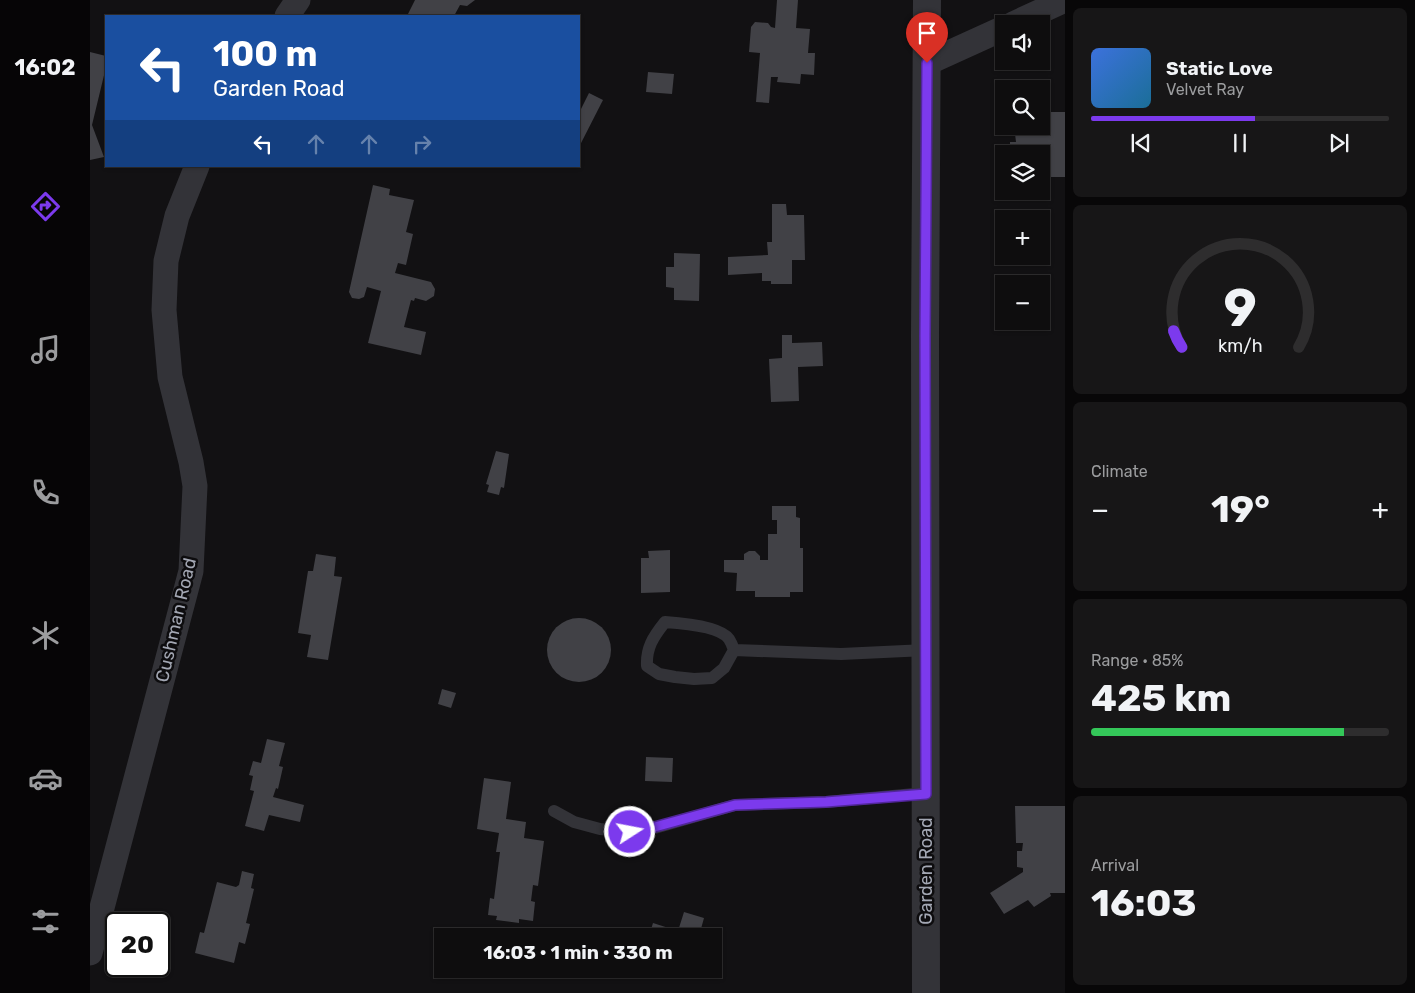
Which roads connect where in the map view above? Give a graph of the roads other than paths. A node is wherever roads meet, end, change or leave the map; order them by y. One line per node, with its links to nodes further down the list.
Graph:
1 (298, 0): 4 (street)
2 (927, 0): 7 (street, Garden Road)
3 (1065, 0): 5 (street)
4 (288, 15)
5 (1032, 15)
6 (995, 32): 7 (street)
7 (927, 63): 10 (street, Garden Road)
8 (197, 167): 13 (street, Cushman Road)
9 (734, 650): 9 (lane); 10 (lane)
10 (926, 650): 11 (street, Garden Road)
11 (926, 794): 12 (lane); 14 (street, Garden Road)
12 (554, 811)
13 (90, 953)
14 (926, 993)

